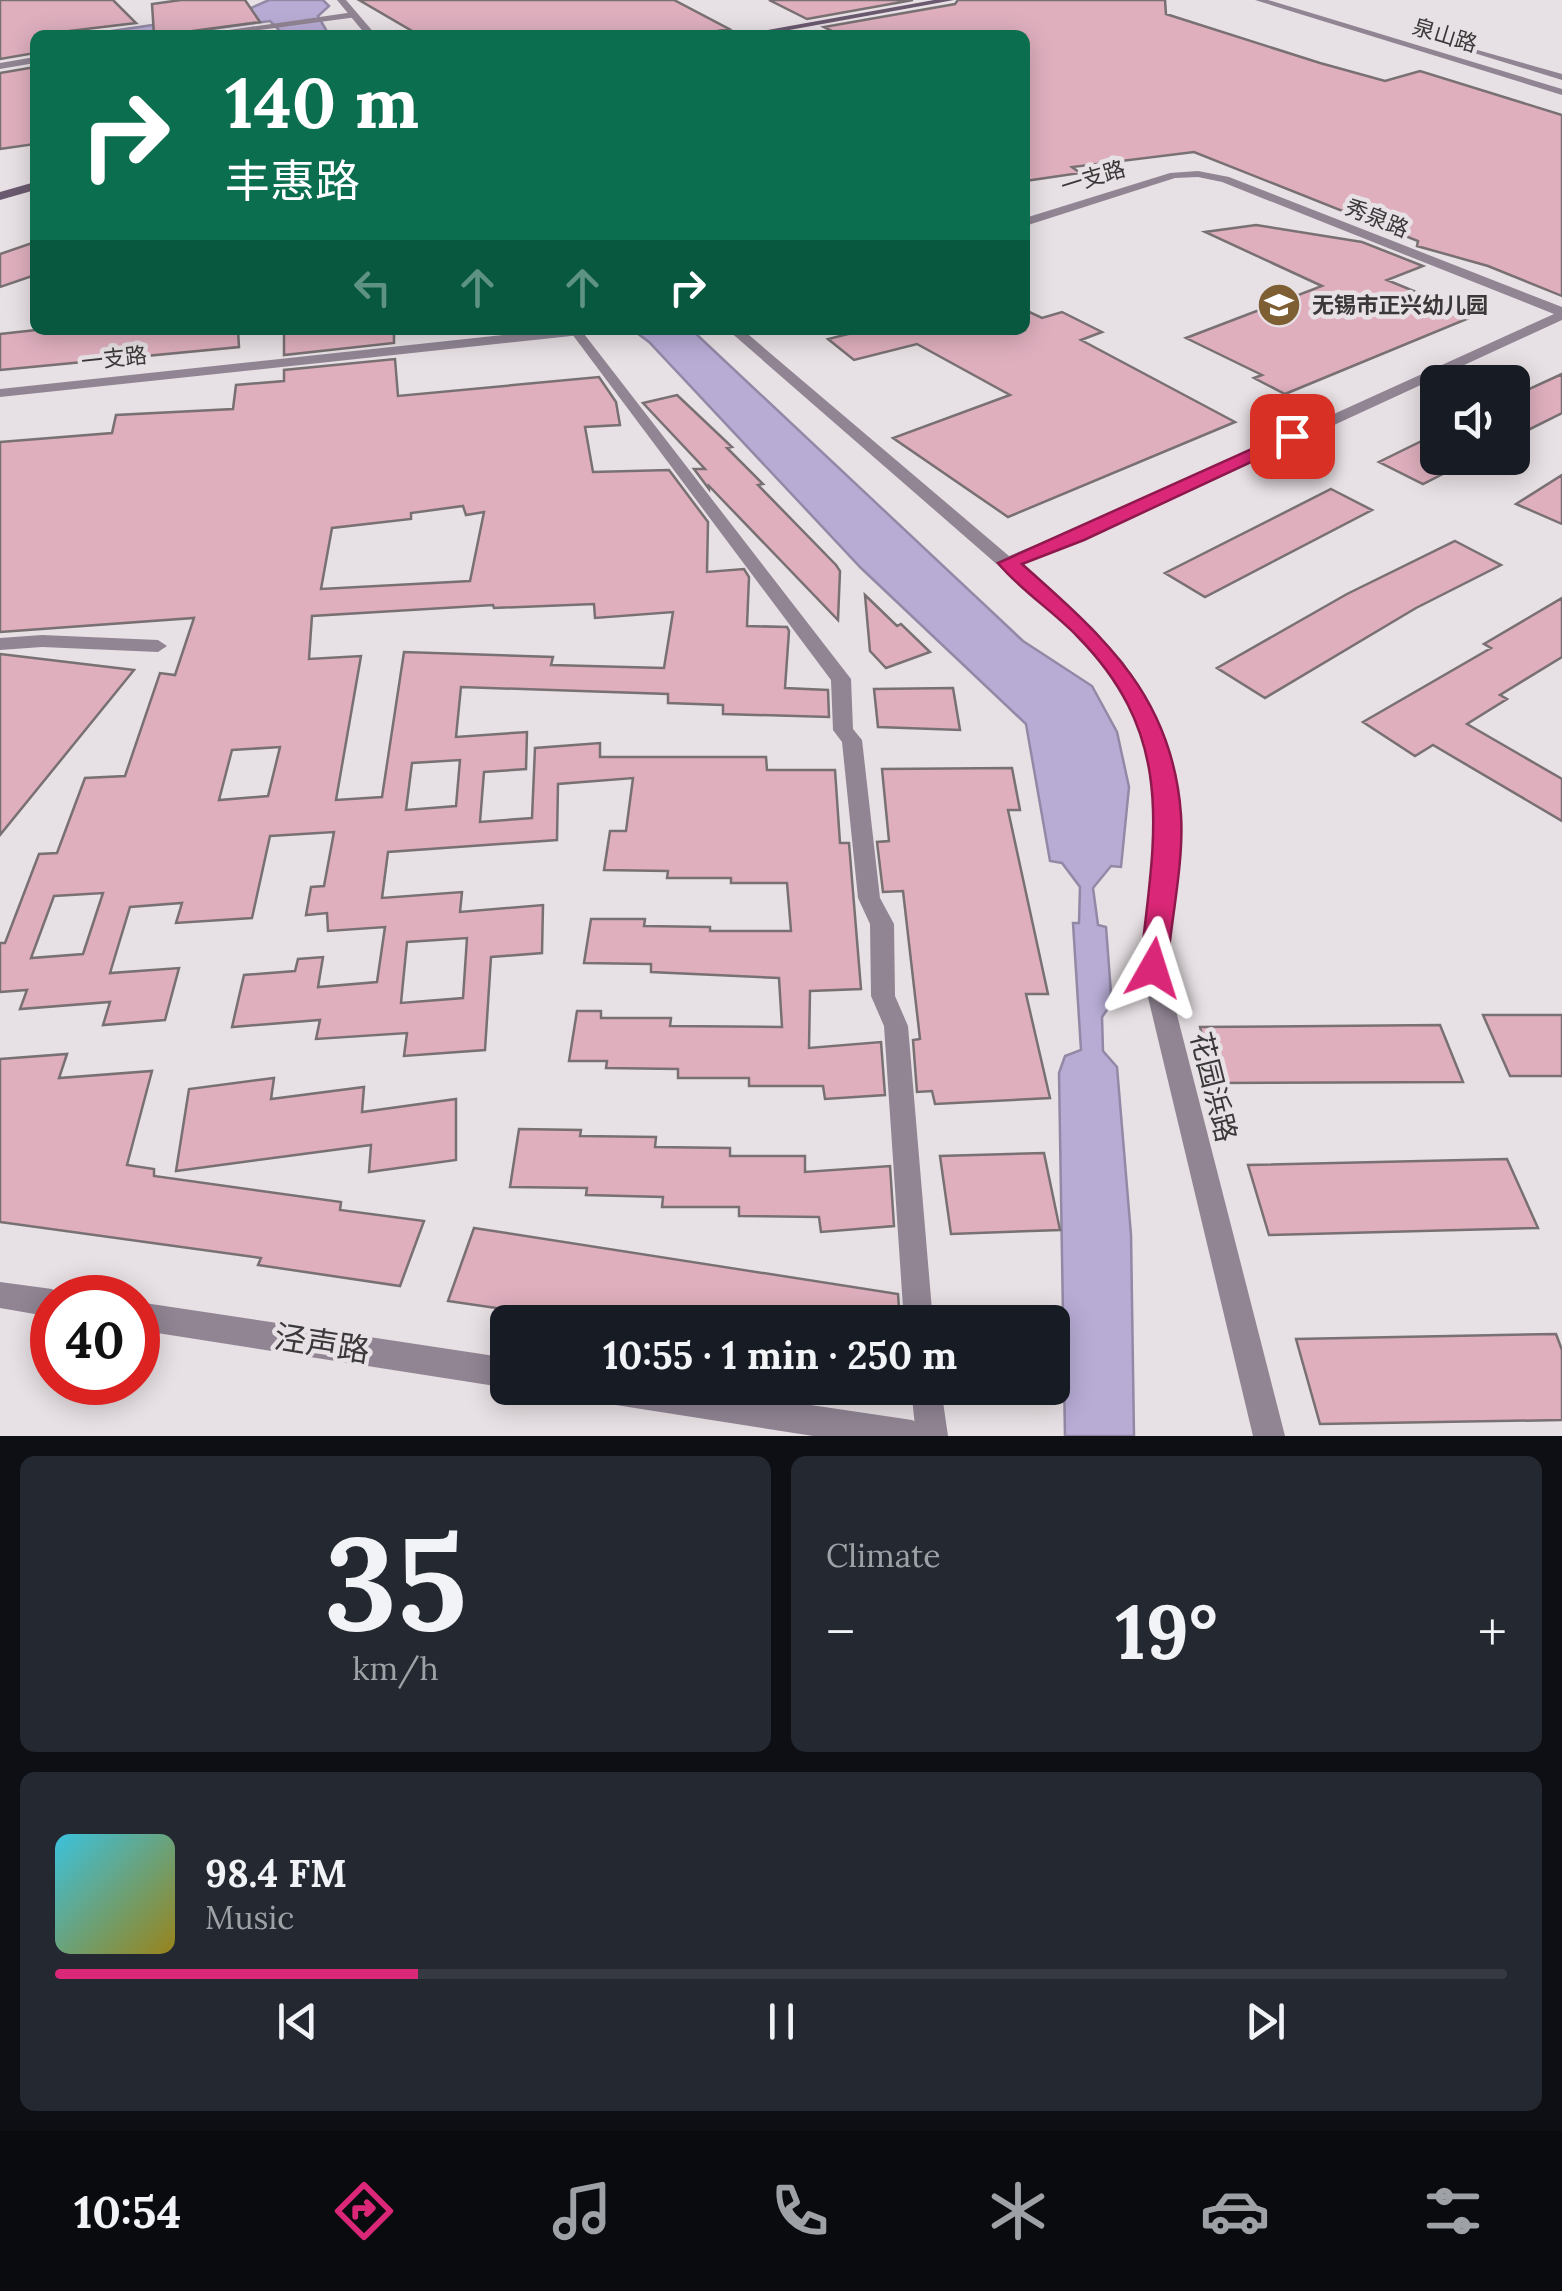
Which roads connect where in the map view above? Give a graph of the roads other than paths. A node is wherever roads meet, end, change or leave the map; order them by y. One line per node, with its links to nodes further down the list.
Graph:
1 (341, 0): 4 (street)
2 (950, 0): 7 (main road)
3 (1259, 0): 12 (street, 泉山路)
4 (354, 14): 5 (street); 6 (street)
5 (232, 30)
6 (366, 30)
7 (774, 30)
8 (1471, 50): 11 (street)
9 (30, 61): 10 (street)
10 (0, 66)
11 (1562, 77)
12 (1562, 92)
13 (1174, 176): 16 (street, 一支路); 17 (street, 秀泉路)
14 (30, 187): 15 (main road)
15 (0, 196)
16 (1030, 220)
17 (1562, 314): 22 (street)
18 (545, 335): 21 (street, 一支路)
19 (586, 335): 27 (street)
20 (740, 335): 22 (street, 花园浜路)
21 (0, 392)
22 (1008, 563): 34 (street, 花园浜路)
23 (0, 644): 24 (street)
24 (158, 646)
25 (0, 1295): 26 (street)
26 (30, 1300)
27 (918, 1305)
28 (160, 1319): 29 (street, 泾声路)
29 (490, 1370)
30 (713, 1405): 32 (street)
31 (928, 1405): 33 (street)
32 (912, 1436)
33 (932, 1436)
34 (1269, 1436)

